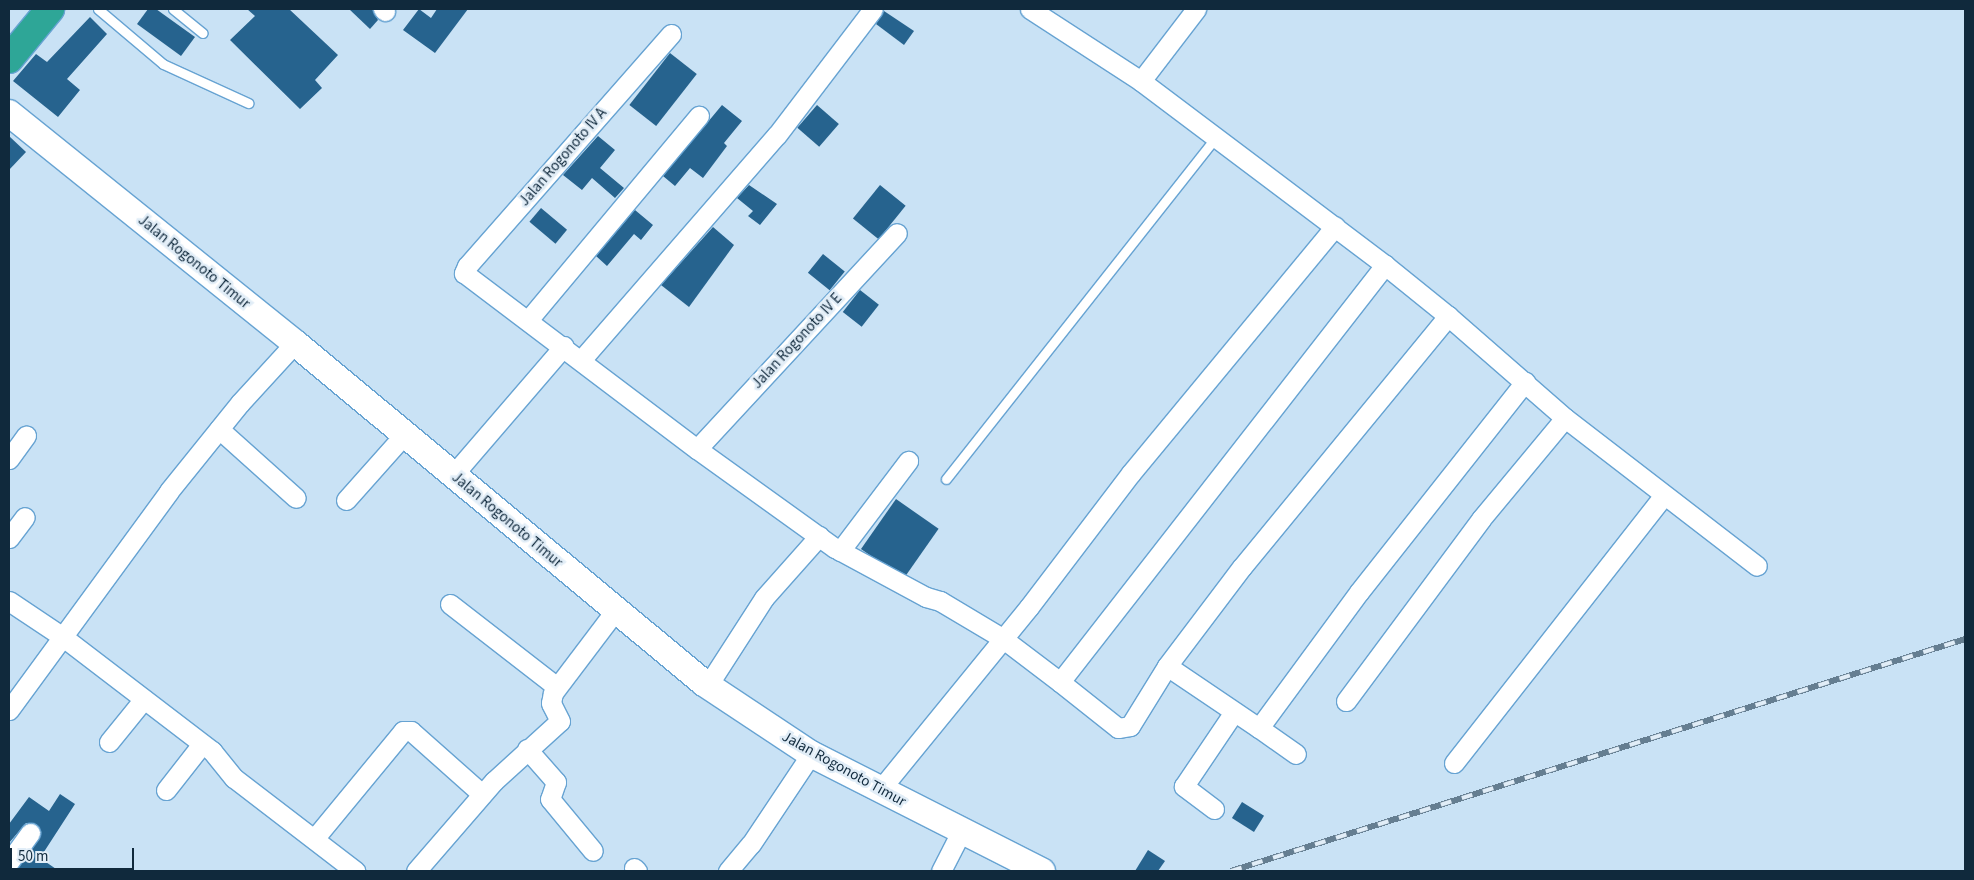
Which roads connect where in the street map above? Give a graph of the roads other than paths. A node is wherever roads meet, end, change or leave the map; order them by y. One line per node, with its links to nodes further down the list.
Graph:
1 (50, 9): 9 (highway)
2 (98, 9): 11 (lane)
3 (173, 9): 7 (lane)
4 (873, 9): 22 (street)
5 (1030, 9): 10 (street)
6 (1196, 9): 10 (street)
7 (203, 33)
8 (671, 34): 19 (street, Jalan Rogonoto IV A)
9 (9, 59)
10 (1141, 81): 14 (street)
11 (248, 103)
12 (9, 113): 20 (main road, Jalan Rogonoto Timur)
13 (698, 116): 19 (street)
14 (1216, 137): 15 (street); 32 (lane)
15 (1335, 226): 17 (street); 45 (street)
16 (897, 233): 28 (street, Jalan Rogonoto IV E)
17 (1385, 266): 18 (street); 47 (street)
18 (1448, 316): 23 (street); 46 (street)
19 (529, 319): 21 (street)
20 (295, 343): 25 (street); 26 (main road, Jalan Rogonoto Timur)
21 (564, 346): 22 (street); 31 (street)
22 (582, 359): 28 (street)
23 (1525, 382): 24 (street); 54 (street)
24 (1565, 418): 33 (street); 51 (street)
25 (219, 428): 34 (street); 44 (street)
26 (404, 435): 31 (main road, Jalan Rogonoto Timur); 35 (street)
27 (26, 436): 29 (street)
28 (697, 449): 37 (street)
29 (9, 459)
30 (908, 461): 39 (street)
31 (452, 475): 43 (main road, Jalan Rogonoto Timur)
32 (946, 480)
33 (1664, 495): 40 (street); 60 (street)
34 (296, 498)
35 (346, 500)
36 (25, 517): 38 (street)
37 (819, 536): 39 (street); 48 (street)
38 (9, 538)
39 (840, 550): 45 (street)
40 (1757, 566)
41 (9, 601): 44 (street)
42 (450, 604): 49 (street)
43 (615, 611): 48 (main road, Jalan Rogonoto Timur); 49 (street)
44 (63, 637): 50 (street); 52 (street)
45 (1002, 638): 47 (street); 62 (street)
46 (1167, 666): 47 (street); 53 (street)
47 (1060, 682)
48 (708, 684): 58 (main road, Jalan Rogonoto Timur)
49 (557, 687): 57 (street)
50 (144, 699): 55 (street); 56 (street)
51 (1346, 701)
52 (9, 710)
53 (1234, 712): 54 (street); 64 (street)
54 (1259, 728): 59 (street)
55 (109, 742)
56 (202, 744): 61 (street); 67 (street)
57 (527, 749): 63 (street); 68 (street)
58 (811, 754): 62 (main road, Jalan Rogonoto Timur); 72 (street)
59 (1296, 754)
60 (1454, 764)
61 (166, 790)
62 (879, 790): 65 (main road, Jalan Rogonoto Timur)
63 (482, 794): 67 (street); 71 (street)
64 (1214, 809)
65 (961, 832): 73 (street); 74 (main road, Jalan Rogonoto Timur)
66 (30, 833): 69 (street)
67 (314, 839): 70 (street)
68 (593, 851)
69 (9, 862)
70 (354, 871)
71 (416, 871)
72 (728, 871)
73 (941, 871)
74 (1042, 871)

